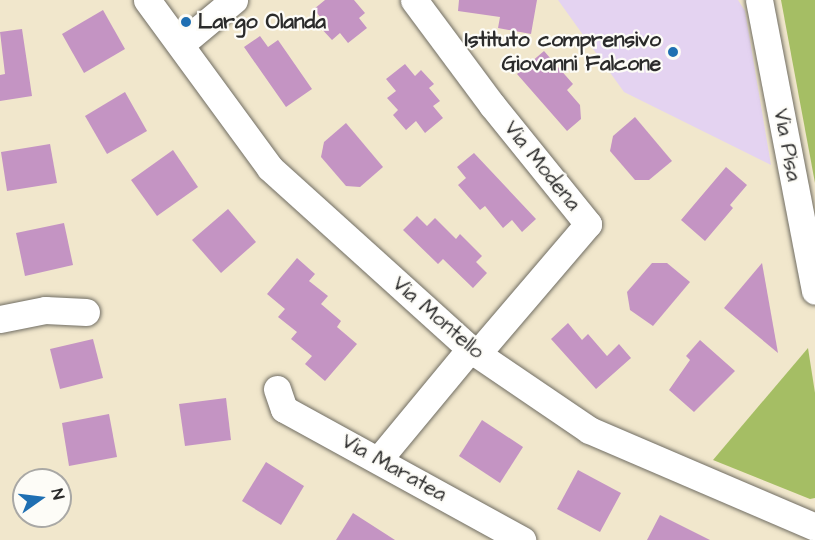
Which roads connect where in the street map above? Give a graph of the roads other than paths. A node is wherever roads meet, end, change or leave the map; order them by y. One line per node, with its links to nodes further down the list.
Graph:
1 (147, 0): 5 (street, Via Montello)
2 (234, 0): 5 (street)
3 (414, 0): 9 (street, Via Modena)
4 (759, 0): 6 (street, Via Pisa)
5 (181, 44): 9 (street, Via Montello)
6 (815, 291)
7 (86, 312): 8 (street)
8 (0, 320)
9 (474, 351): 11 (street); 12 (street, Via Montello)
10 (277, 388): 11 (street, Via Maratea)
11 (379, 459): 13 (street, Via Maratea)
12 (815, 527)
13 (522, 540)

